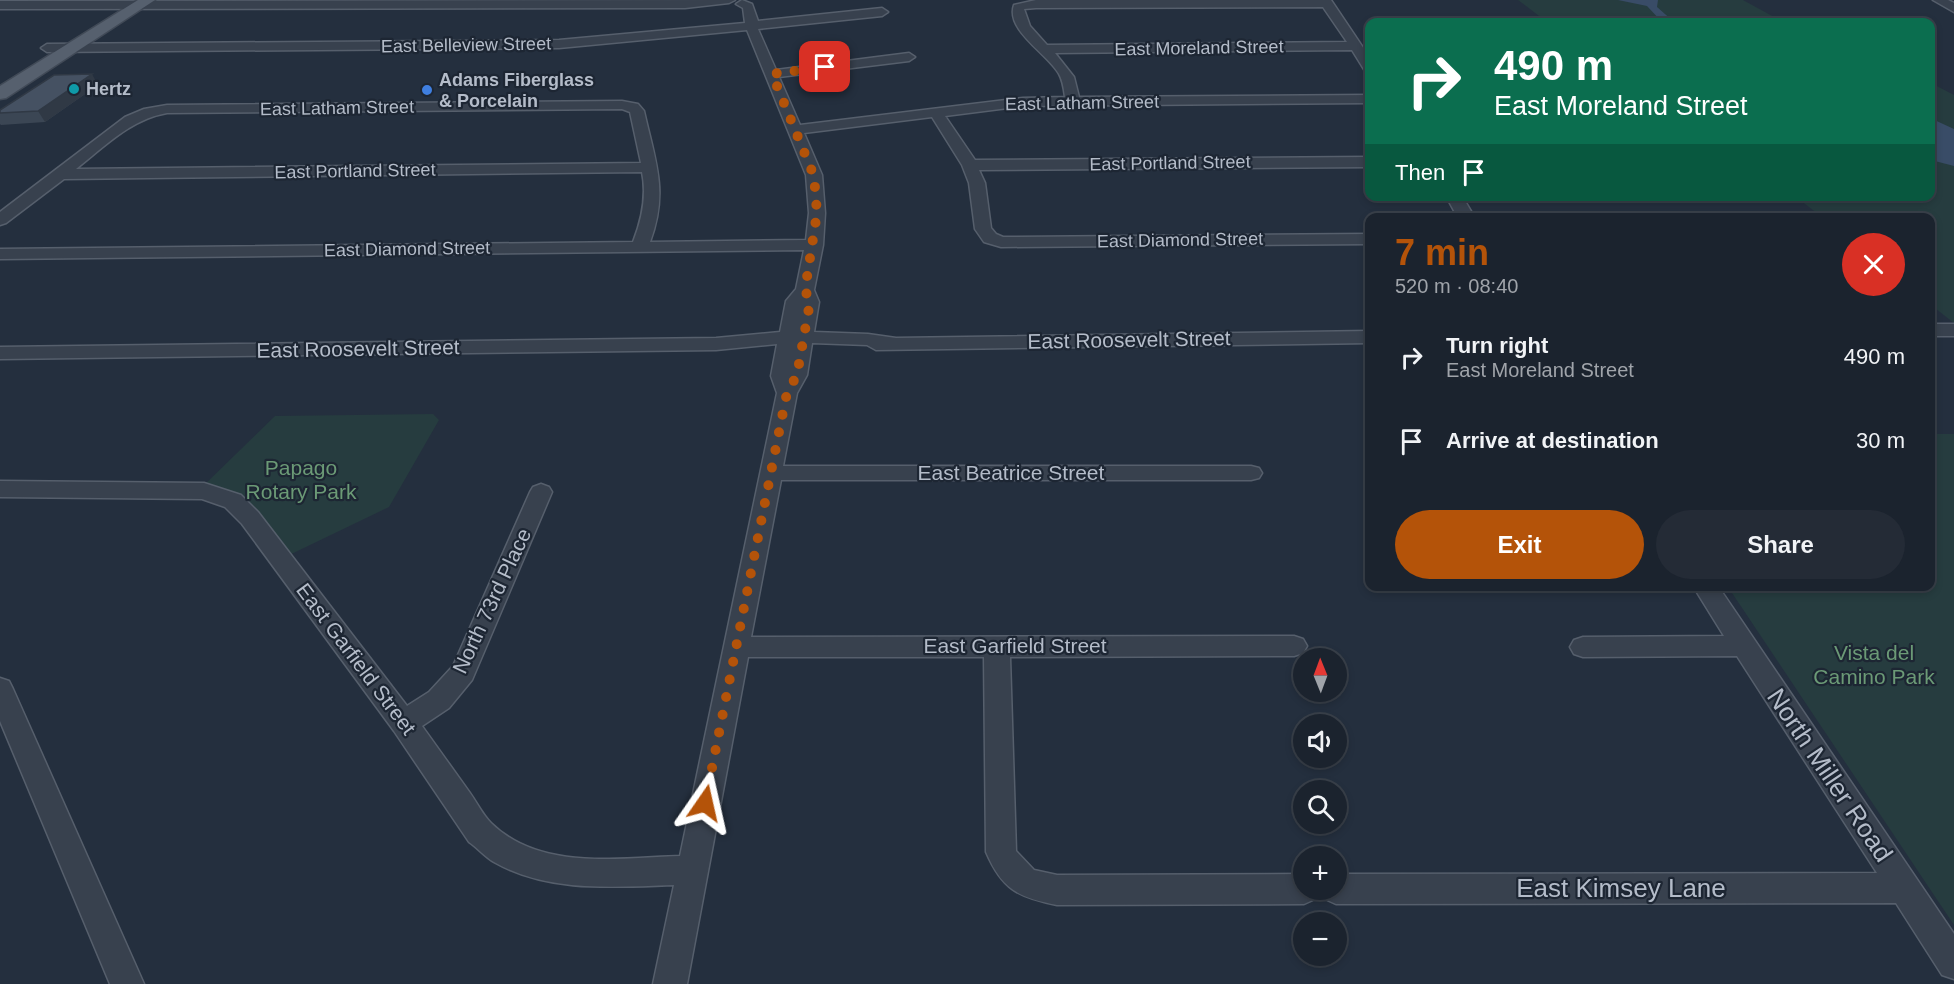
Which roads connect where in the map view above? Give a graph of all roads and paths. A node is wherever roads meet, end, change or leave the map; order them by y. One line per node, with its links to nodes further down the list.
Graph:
1 (729, 0): 6 (street)
2 (1939, 0): 9 (street)
3 (1326, 1): 12 (street); 15 (street)
4 (122, 2): 5 (street); 8 (street); 13 (main road)
5 (146, 2): 6 (street); 14 (main road)
6 (440, 2)
7 (741, 2): 11 (street)
8 (0, 5)
9 (1954, 8)
10 (882, 12): 11 (street, East Belleview Street)
11 (751, 26): 14 (street, East Belleview Street); 18 (street)
12 (1355, 46): 15 (street, East Moreland Street); 17 (street)
13 (47, 48): 14 (street, East Belleview Street); 19 (main road)
14 (73, 48): 20 (main road)
15 (1043, 49): 22 (street)
16 (909, 57): 18 (street)
17 (1365, 61)
18 (772, 74): 24 (street)
19 (0, 77)
20 (0, 94)
21 (1365, 99): 22 (street, East Latham Street)
22 (1073, 101): 23 (street, East Latham Street)
23 (936, 112): 24 (street, East Latham Street); 26 (street)
24 (795, 130): 31 (street)
25 (1365, 162): 26 (street, East Portland Street)
26 (970, 165): 30 (street, East Diamond Street)
27 (649, 168): 28 (street, East Portland Street); 28 (street, East Latham Street); 32 (street)
28 (61, 174): 29 (street)
29 (0, 220)
30 (1365, 238)
31 (814, 245): 32 (street, East Diamond Street); 37 (street)
32 (640, 246): 33 (street, East Diamond Street)
33 (0, 254)
34 (1935, 330): 35 (street)
35 (1954, 330)
36 (1365, 337): 37 (street, East Roosevelt Street)
37 (795, 344): 38 (street, East Roosevelt Street); 39 (street)
38 (0, 353)
39 (771, 473): 40 (street, East Beatrice Street); 46 (street)
40 (1251, 473)
41 (0, 489): 50 (street, East Garfield Street)
42 (541, 492): 50 (street, North 73rd Place)
43 (1708, 591): 45 (street, North Miller Road)
44 (1294, 646): 47 (street, East Garfield Street)
45 (1744, 646): 48 (street); 52 (street, North Miller Road)
46 (736, 647): 47 (street, East Garfield Street); 51 (street)
47 (997, 647): 53 (street)
48 (1583, 647)
49 (0, 689): 56 (street)
50 (404, 723): 51 (street, East Garfield Street)
51 (692, 870): 57 (street)
52 (1905, 888): 54 (street, East Kimsey Lane); 55 (street, North Miller Road)
53 (1293, 889)
54 (1347, 889)
55 (1954, 963)
56 (127, 984)
57 (670, 984)

